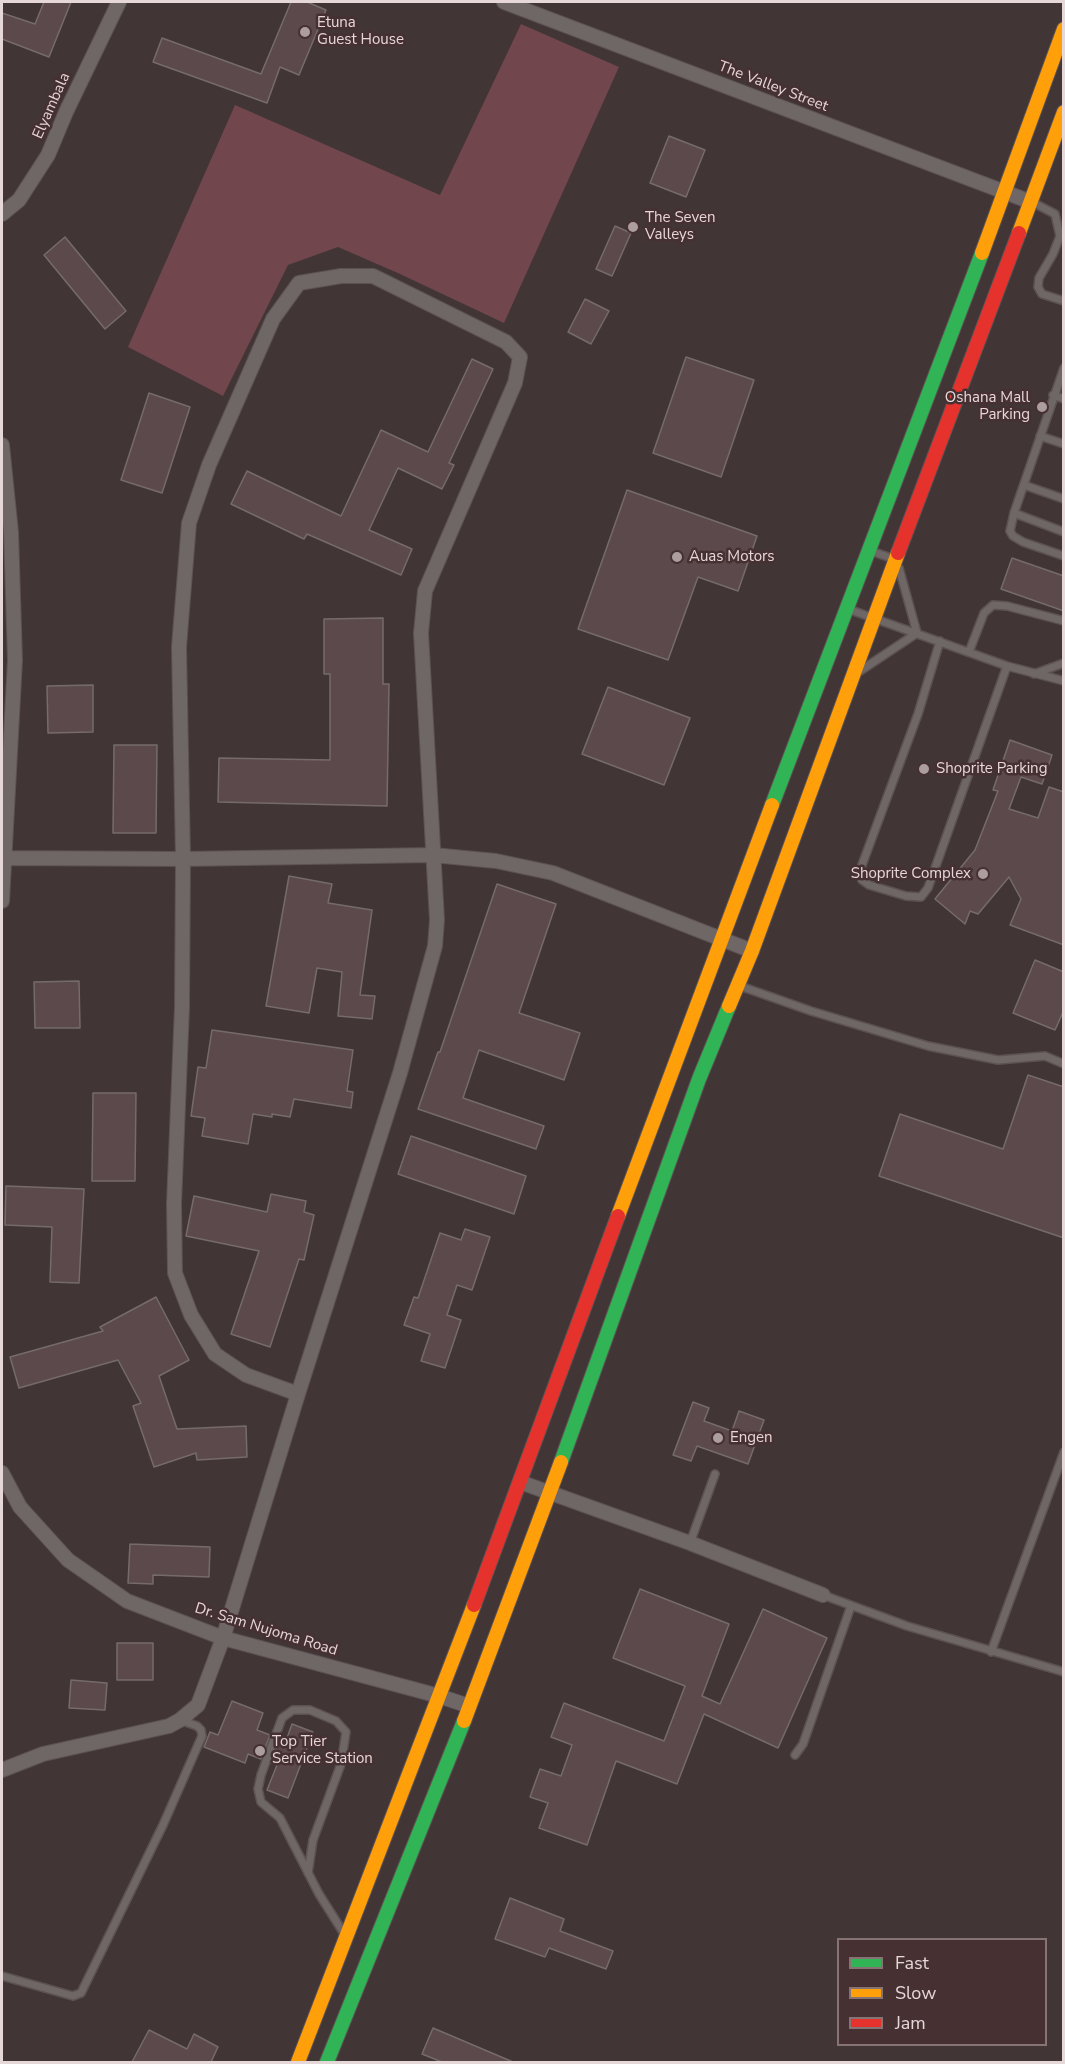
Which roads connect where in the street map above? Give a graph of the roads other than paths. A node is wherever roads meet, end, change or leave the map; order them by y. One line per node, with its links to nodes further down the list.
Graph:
1 (118, 2): 7 (street, Elyambala)
2 (504, 2): 5 (street, The Valley Street)
3 (1064, 29): 5 (main road)
4 (1064, 112): 6 (main road)
5 (1005, 193): 6 (street, The Valley Street); 19 (main road)
6 (1031, 202): 8 (lane); 21 (main road)
7 (2, 214)
8 (1064, 301)
9 (1064, 368): 10 (lane)
10 (1053, 395): 11 (lane); 12 (lane)
11 (1064, 399)
12 (1040, 436): 13 (lane); 15 (lane)
13 (1064, 444)
14 (2, 445): 34 (street)
15 (1024, 485): 16 (lane); 17 (lane)
16 (1064, 499)
17 (1014, 513): 18 (lane); 20 (lane)
18 (1064, 532)
19 (868, 550): 21 (lane); 22 (main road)
20 (1064, 556)
21 (897, 560): 23 (main road); 25 (lane)
22 (848, 609): 23 (lane); 37 (main road)
23 (874, 618): 25 (lane); 31 (main road)
24 (1064, 621): 27 (lane)
25 (917, 633): 26 (lane); 31 (lane)
26 (940, 641): 27 (lane); 29 (lane)
27 (969, 652): 29 (lane)
28 (1064, 663): 30 (lane)
29 (1007, 666): 30 (lane)
30 (1034, 675): 32 (lane)
31 (853, 676): 38 (main road)
32 (1064, 681)
33 (433, 855): 35 (street); 35 (street); 37 (street); 41 (street)
34 (5, 858): 35 (street); 36 (street)
35 (183, 859): 41 (street)
36 (2, 900)
37 (722, 940): 38 (street); 45 (main road)
38 (752, 951): 39 (main road)
39 (737, 985): 40 (lane); 46 (main road)
40 (1064, 1064)
41 (298, 1394): 50 (street)
42 (1064, 1452): 51 (lane)
43 (2, 1473): 50 (street, Dr. Sam Nujoma Road)
44 (716, 1474): 47 (lane)
45 (520, 1482): 46 (street); 53 (main road)
46 (550, 1493): 47 (street); 54 (main road)
47 (690, 1543): 48 (street)
48 (823, 1596): 49 (lane)
49 (850, 1606): 51 (lane); 56 (lane)
50 (223, 1638): 53 (street, Dr. Sam Nujoma Road); 55 (street)
51 (991, 1652): 52 (lane)
52 (1064, 1672)
53 (439, 1696): 54 (street, Dr. Sam Nujoma Road); 59 (main road)
54 (469, 1706): 62 (main road)
55 (180, 1720): 57 (street); 60 (lane)
56 (795, 1755)
57 (2, 1770)
58 (308, 1873): 58 (lane); 59 (lane)
59 (346, 1936): 61 (main road)
60 (2, 1976)
61 (298, 2062)
62 (327, 2062)

